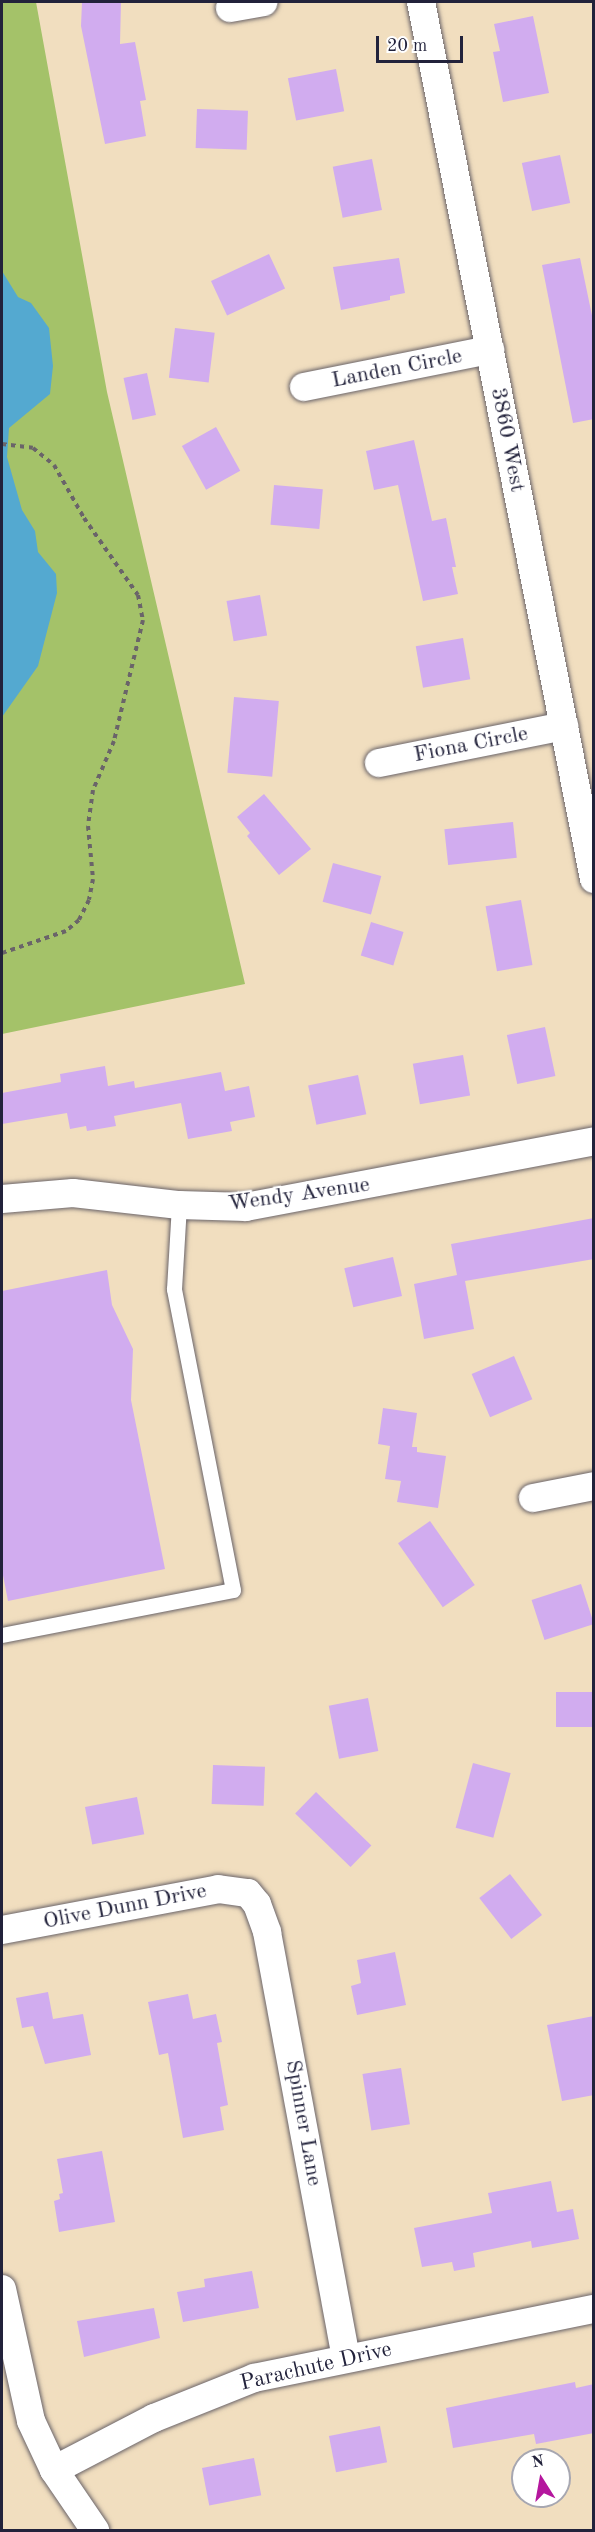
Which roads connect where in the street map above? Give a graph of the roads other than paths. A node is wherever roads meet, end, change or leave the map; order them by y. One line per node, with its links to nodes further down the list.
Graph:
1 (263, 2): 3 (street)
2 (421, 2): 4 (street, 3860 West)
3 (230, 8)
4 (490, 350): 5 (street, Landen Circle); 6 (street, 3860 West)
5 (304, 387)
6 (564, 726): 7 (street, Fiona Circle); 8 (street, 3860 West)
7 (379, 763)
8 (594, 879)
9 (594, 1141): 11 (street, Wendy Avenue)
10 (2, 1198): 11 (street, Wendy Avenue)
11 (179, 1205): 14 (lane)
12 (594, 1486): 13 (street)
13 (533, 1498)
14 (2, 1635)
15 (248, 1893): 16 (street, Olive Dunn Drive); 19 (street, Spinner Lane)
16 (2, 1930)
17 (2, 2289): 20 (street)
18 (594, 2309): 19 (street, Parachute Drive)
19 (346, 2357): 20 (street, Parachute Drive)
20 (54, 2470): 21 (street)
21 (95, 2530)

